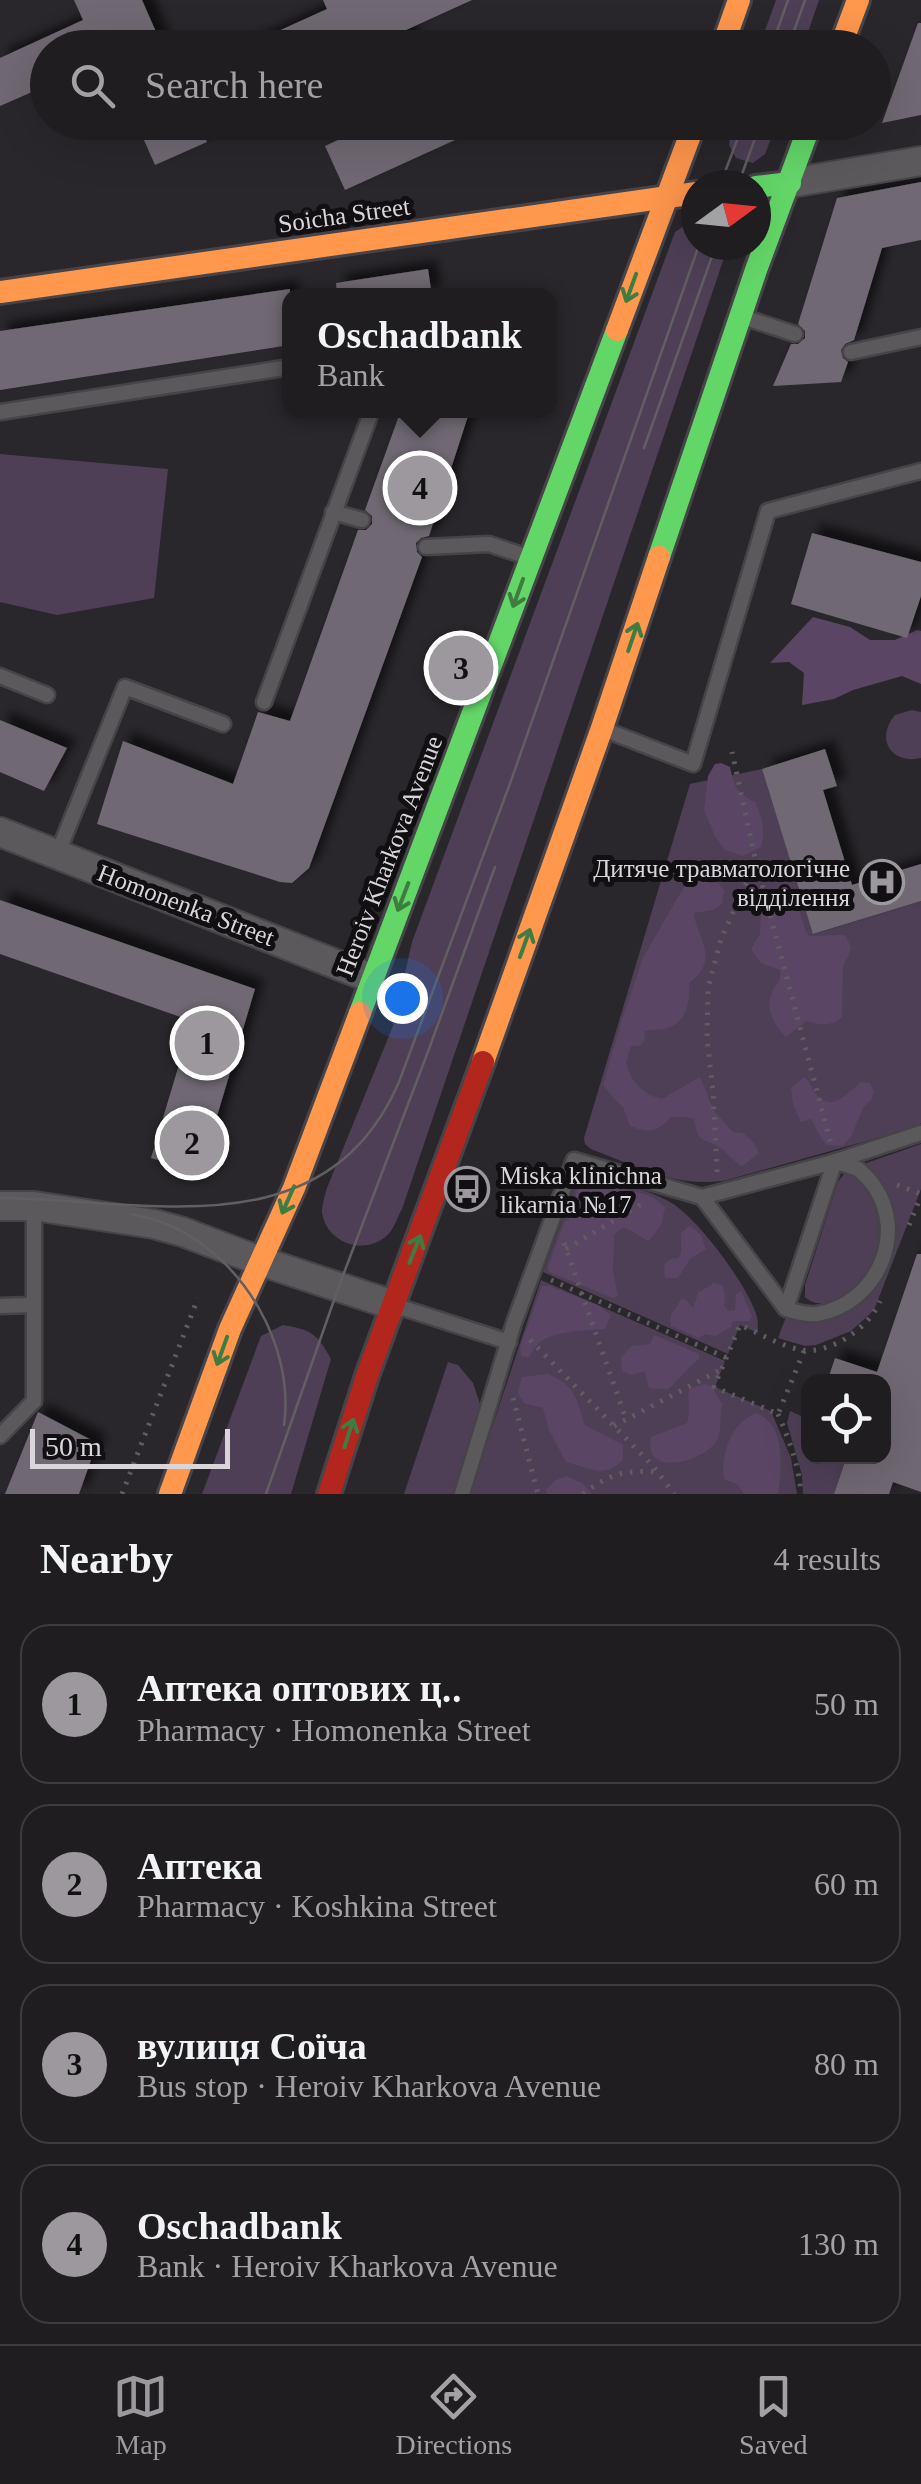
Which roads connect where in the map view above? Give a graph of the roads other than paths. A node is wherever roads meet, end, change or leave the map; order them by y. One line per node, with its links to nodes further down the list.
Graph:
1 (739, 0): 3 (main road)
2 (858, 0): 4 (main road)
3 (728, 30)
4 (847, 30)
5 (688, 140): 11 (main road, Heroiv Kharkova Avenue)
6 (805, 140): 8 (main road)
7 (921, 160): 8 (street)
8 (790, 183): 9 (main road); 13 (main road)
9 (771, 185)
10 (681, 195): 11 (main road, Soicha Street)
11 (666, 197): 12 (main road, Soicha Street); 24 (main road, Heroiv Kharkova Avenue, one-way to 24)
12 (0, 292)
13 (740, 316): 14 (lane); 29 (main road, one-way to 13)
14 (795, 334)
15 (921, 336): 16 (lane)
16 (851, 352)
17 (282, 368): 18 (lane)
18 (0, 412)
19 (369, 418): 21 (lane)
20 (921, 471): 29 (lane)
21 (333, 512): 22 (lane); 27 (lane)
22 (362, 520)
23 (426, 547): 24 (lane)
24 (531, 558): 32 (main road, Heroiv Kharkova Avenue, one-way to 32)
25 (0, 676): 26 (lane)
26 (47, 695)
27 (264, 702)
28 (223, 724): 31 (lane)
29 (602, 728): 40 (main road, one-way to 29)
30 (0, 832): 31 (street, Homonenka Street)
31 (57, 855): 32 (street, Homonenka Street)
32 (371, 978): 38 (main road, Heroiv Kharkova Avenue, one-way to 38)
33 (921, 1133): 34 (lane)
34 (836, 1161): 35 (lane); 42 (lane); 42 (lane)
35 (702, 1197): 42 (lane); 43 (lane)
36 (0, 1206): 37 (street)
37 (34, 1206): 38 (street); 39 (lane)
38 (260, 1261): 40 (street); 45 (main road, Heroiv Kharkova Avenue, one-way to 45)
39 (32, 1305): 41 (lane); 44 (lane)
40 (393, 1305): 43 (lane); 46 (main road, one-way to 40)
41 (0, 1306)
42 (786, 1309)
43 (509, 1342): 47 (lane)
44 (0, 1436)
45 (170, 1494)
46 (330, 1494)
47 (462, 1494)

